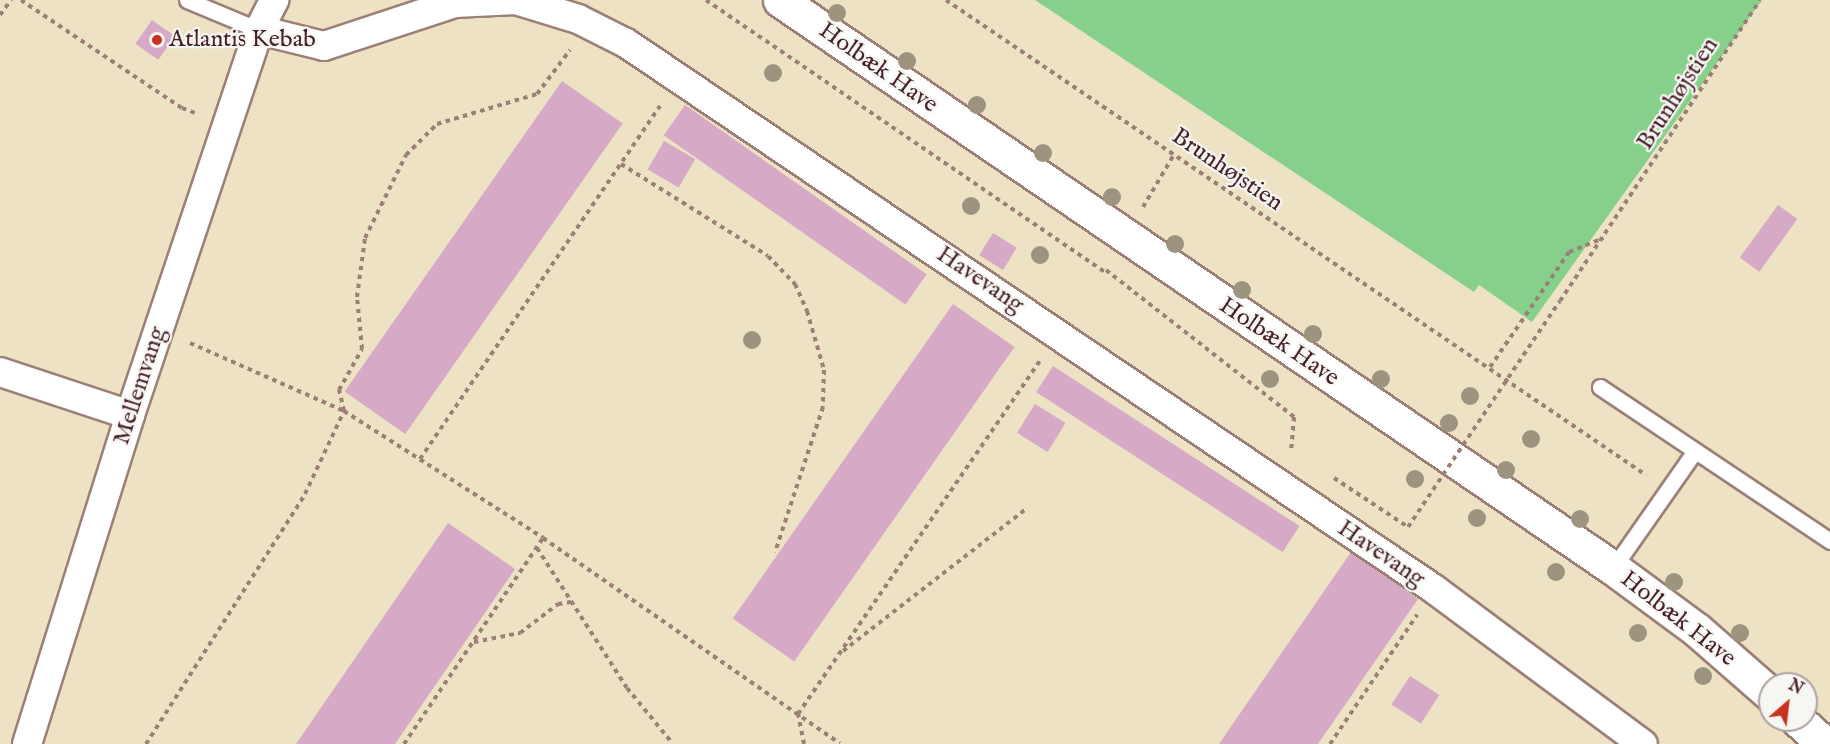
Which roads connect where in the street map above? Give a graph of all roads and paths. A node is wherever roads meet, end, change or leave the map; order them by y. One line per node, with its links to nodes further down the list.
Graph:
1 (11, 0): 9 (path)
2 (21, 0): 13 (path)
3 (187, 0): 11 (lane)
4 (274, 0): 11 (street, Mellemvang)
5 (706, 0): 16 (path)
6 (780, 0): 35 (street, Holbæk Have)
7 (946, 0): 19 (path, Brunhøjstien)
8 (1761, 0): 15 (path, Brunhøjstien)
9 (0, 15)
10 (578, 19): 11 (street, Havevang); 12 (street, Havevang); 22 (path)
11 (259, 30): 13 (street, Mellemvang)
12 (679, 78): 14 (path); 17 (street, Havevang)
13 (228, 123): 18 (street, Mellemvang)
14 (621, 164): 27 (path); 34 (path)
15 (1605, 237): 19 (path); 28 (path, Brunhøjstien, bridge)
16 (1105, 272)
17 (1059, 333): 36 (street, Havevang); 39 (path)
18 (157, 334): 22 (path); 23 (street, Mellemvang)
19 (1490, 367): 29 (path, Brunhøjstien)
20 (0, 372): 23 (street)
21 (1600, 387): 25 (lane)
22 (344, 411): 27 (path); 44 (path)
23 (130, 415): 43 (street, Mellemvang)
24 (1294, 451): 26 (path)
25 (1695, 451): 29 (lane); 32 (lane)
26 (1303, 458)
27 (420, 459): 31 (path)
28 (1322, 470)
29 (1667, 490): 35 (lane)
30 (1025, 510): 39 (path)
31 (543, 538): 33 (path); 41 (path)
32 (1830, 541)
33 (537, 547): 37 (path); 38 (path)
34 (775, 552)
35 (1614, 568): 40 (street, Holbæk Have)
36 (1434, 589): 49 (path); 50 (street, Havevang)
37 (572, 602): 38 (path); 46 (path)
38 (473, 642): 45 (path)
39 (839, 655): 41 (path)
40 (1758, 683)
41 (798, 714): 47 (path); 48 (path)
42 (1812, 732): 51 (street)
43 (27, 744)
44 (146, 744)
45 (404, 744)
46 (673, 744)
47 (804, 744)
48 (840, 744)
49 (1330, 744)
50 (1643, 744)
51 (1825, 744)

